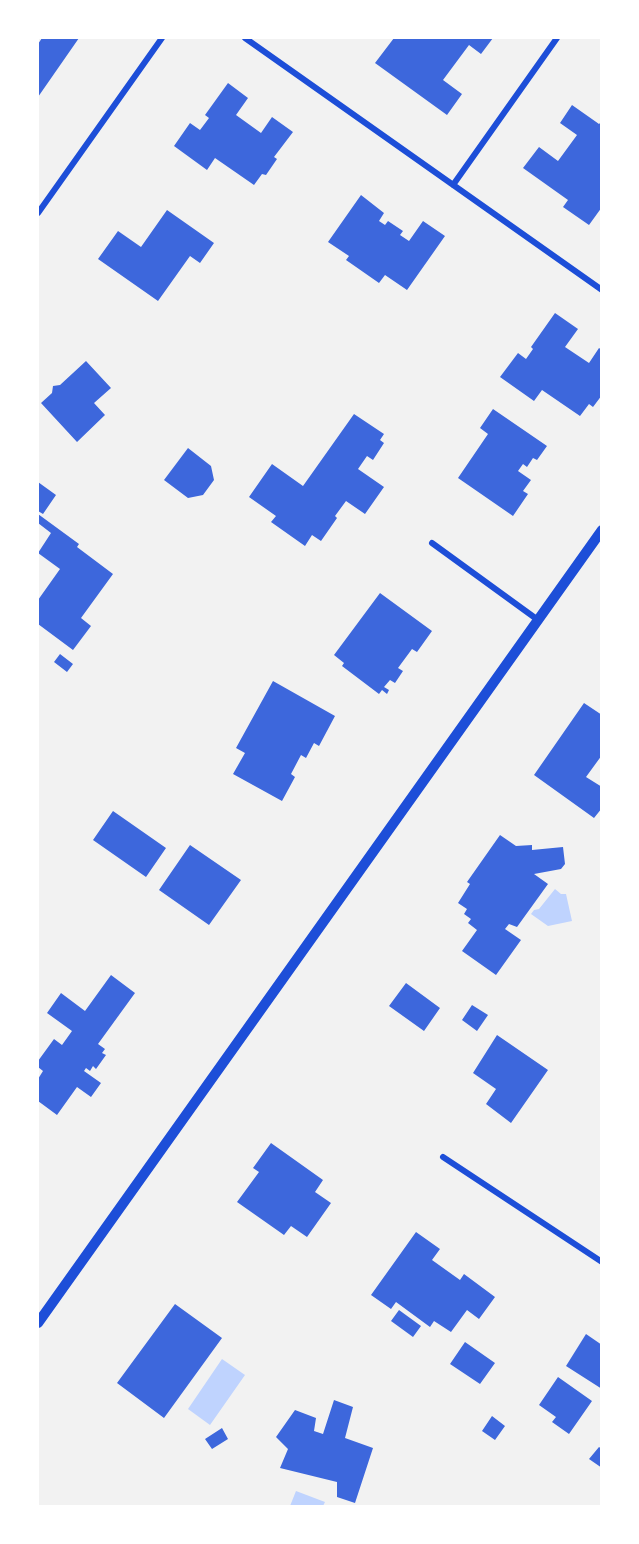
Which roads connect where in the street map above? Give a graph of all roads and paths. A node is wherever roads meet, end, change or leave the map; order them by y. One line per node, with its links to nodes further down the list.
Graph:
1 (162, 38): 5 (street)
2 (245, 38): 4 (street)
3 (557, 38): 4 (street)
4 (453, 185): 6 (street)
5 (38, 213)
6 (602, 290)
7 (602, 530): 9 (street)
8 (432, 543): 9 (street)
9 (538, 620): 12 (street)
10 (443, 1157): 11 (street)
11 (602, 1262)
12 (38, 1323)

